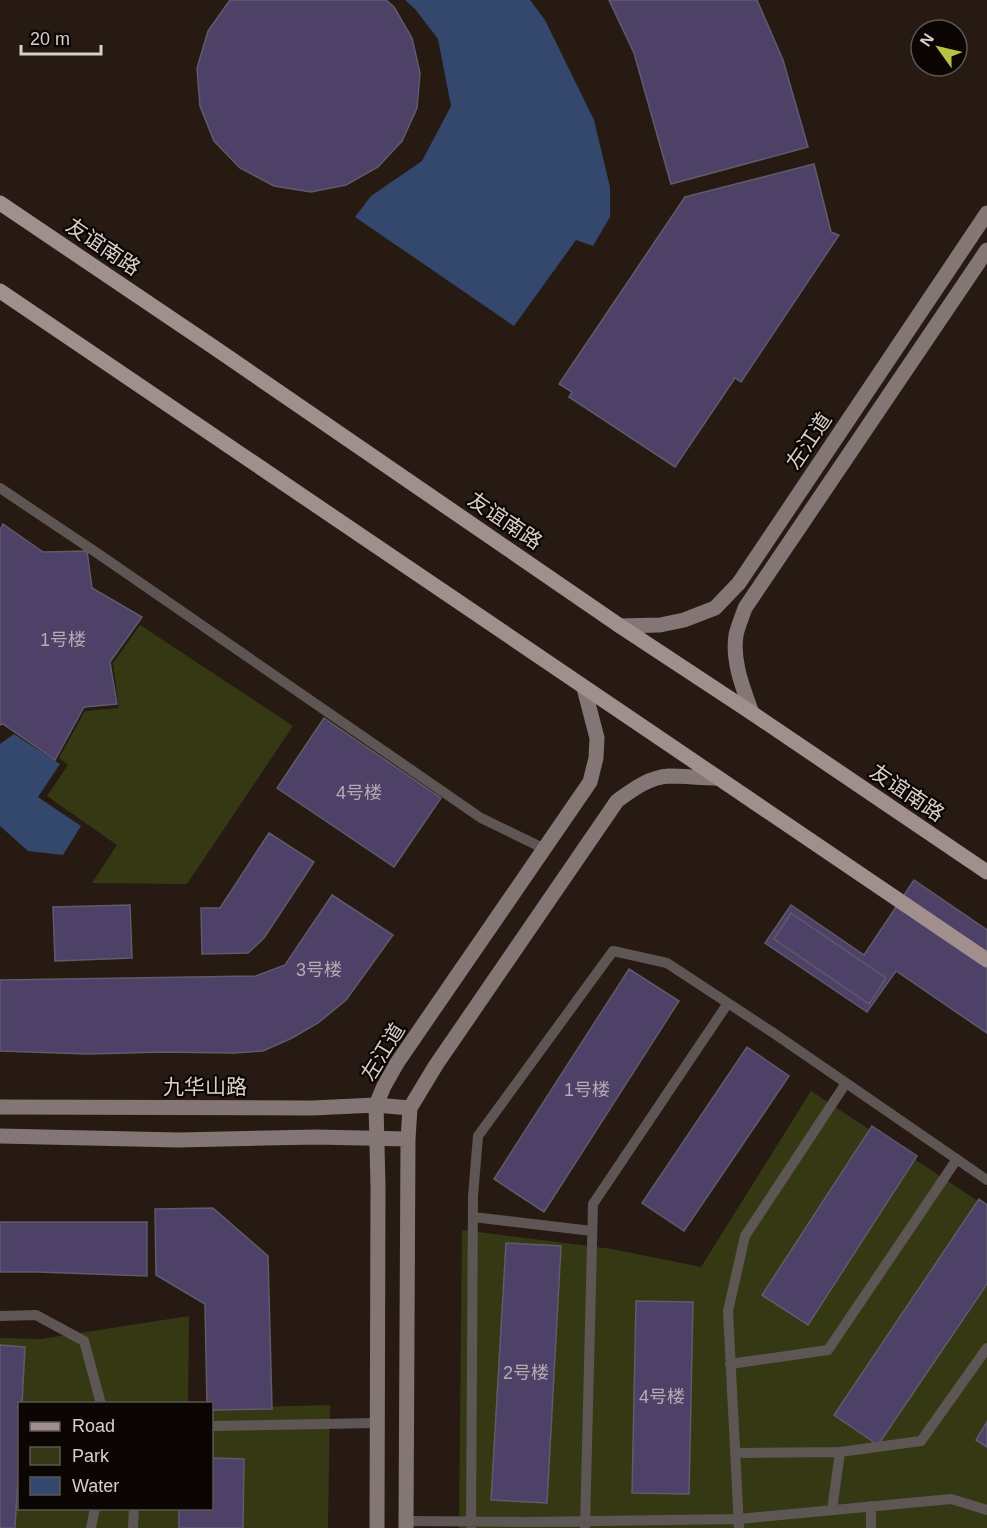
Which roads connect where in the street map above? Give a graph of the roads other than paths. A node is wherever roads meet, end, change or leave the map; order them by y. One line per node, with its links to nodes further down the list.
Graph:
1 (0, 202): 6 (main road, 友谊南路)
2 (987, 213): 6 (street, 左江道)
3 (987, 250): 8 (street, 左江道)
4 (0, 291): 7 (main road)
5 (0, 488): 10 (lane)
6 (620, 626): 8 (main road, 友谊南路)
7 (584, 688): 9 (main road); 10 (street, 左江道)
8 (752, 713): 11 (main road, 友谊南路)
9 (717, 778): 12 (main road); 17 (street)
10 (545, 849): 15 (street, 左江道)
11 (987, 872)
12 (987, 960)
13 (728, 1003): 14 (lane); 23 (lane); 24 (lane)
14 (846, 1083): 21 (lane); 27 (lane)
15 (376, 1105): 16 (street, 九华山路); 17 (street, 九华山路); 19 (street, 左江道)
16 (0, 1107)
17 (410, 1108): 20 (street)
18 (0, 1136): 19 (street)
19 (376, 1137): 20 (street); 29 (street, 左江道)
20 (408, 1139): 38 (street)
21 (957, 1159): 22 (lane); 27 (lane)
22 (987, 1179)
23 (473, 1217): 24 (lane); 40 (lane)
24 (592, 1230): 41 (lane)
25 (0, 1316): 28 (lane)
26 (987, 1348): 31 (lane)
27 (730, 1364): 32 (lane)
28 (100, 1402)
29 (377, 1423): 30 (lane); 44 (street, 左江道)
30 (213, 1426)
31 (840, 1452): 32 (lane); 36 (lane)
32 (736, 1453): 39 (lane)
33 (871, 1506): 36 (lane); 37 (lane); 45 (lane)
34 (94, 1510): 42 (lane)
35 (134, 1510): 43 (lane)
36 (832, 1510): 39 (lane)
37 (987, 1510)
38 (406, 1524): 40 (lane)
39 (739, 1524): 41 (lane)
40 (471, 1525): 41 (lane)
41 (585, 1525)
42 (91, 1528)
43 (133, 1528)
44 (377, 1528)
45 (871, 1528)

